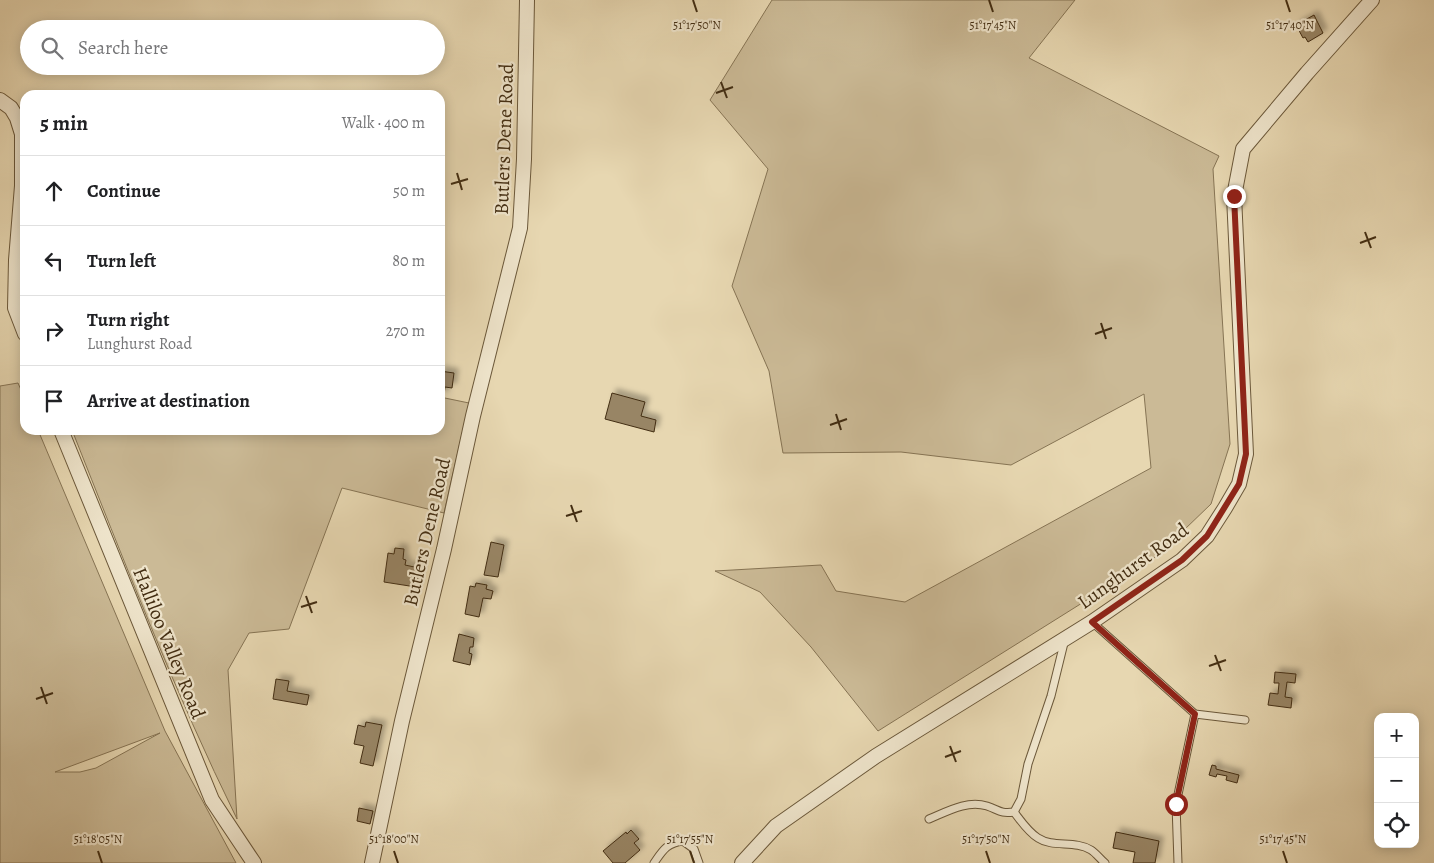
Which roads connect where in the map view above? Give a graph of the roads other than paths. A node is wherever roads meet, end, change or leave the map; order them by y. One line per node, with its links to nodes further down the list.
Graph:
1 (527, 0): 15 (street, Butlers Dene Road)
2 (1372, 0): 8 (street, Lunghurst Road)
3 (0, 100): 4 (street)
4 (20, 129)
5 (20, 211): 6 (street)
6 (20, 321)
7 (63, 435): 14 (street, Halliloo Valley Road)
8 (1092, 622): 9 (street, Lunghurst Road); 10 (lane)
9 (1065, 639): 12 (lane); 18 (street, Lunghurst Road)
10 (1195, 714): 11 (lane); 20 (lane)
11 (1244, 720)
12 (1014, 812): 13 (lane); 19 (lane)
13 (929, 819)
14 (254, 863)
15 (372, 863)
16 (654, 863): 17 (lane)
17 (699, 863)
18 (742, 863)
19 (1105, 863)
20 (1178, 863)

